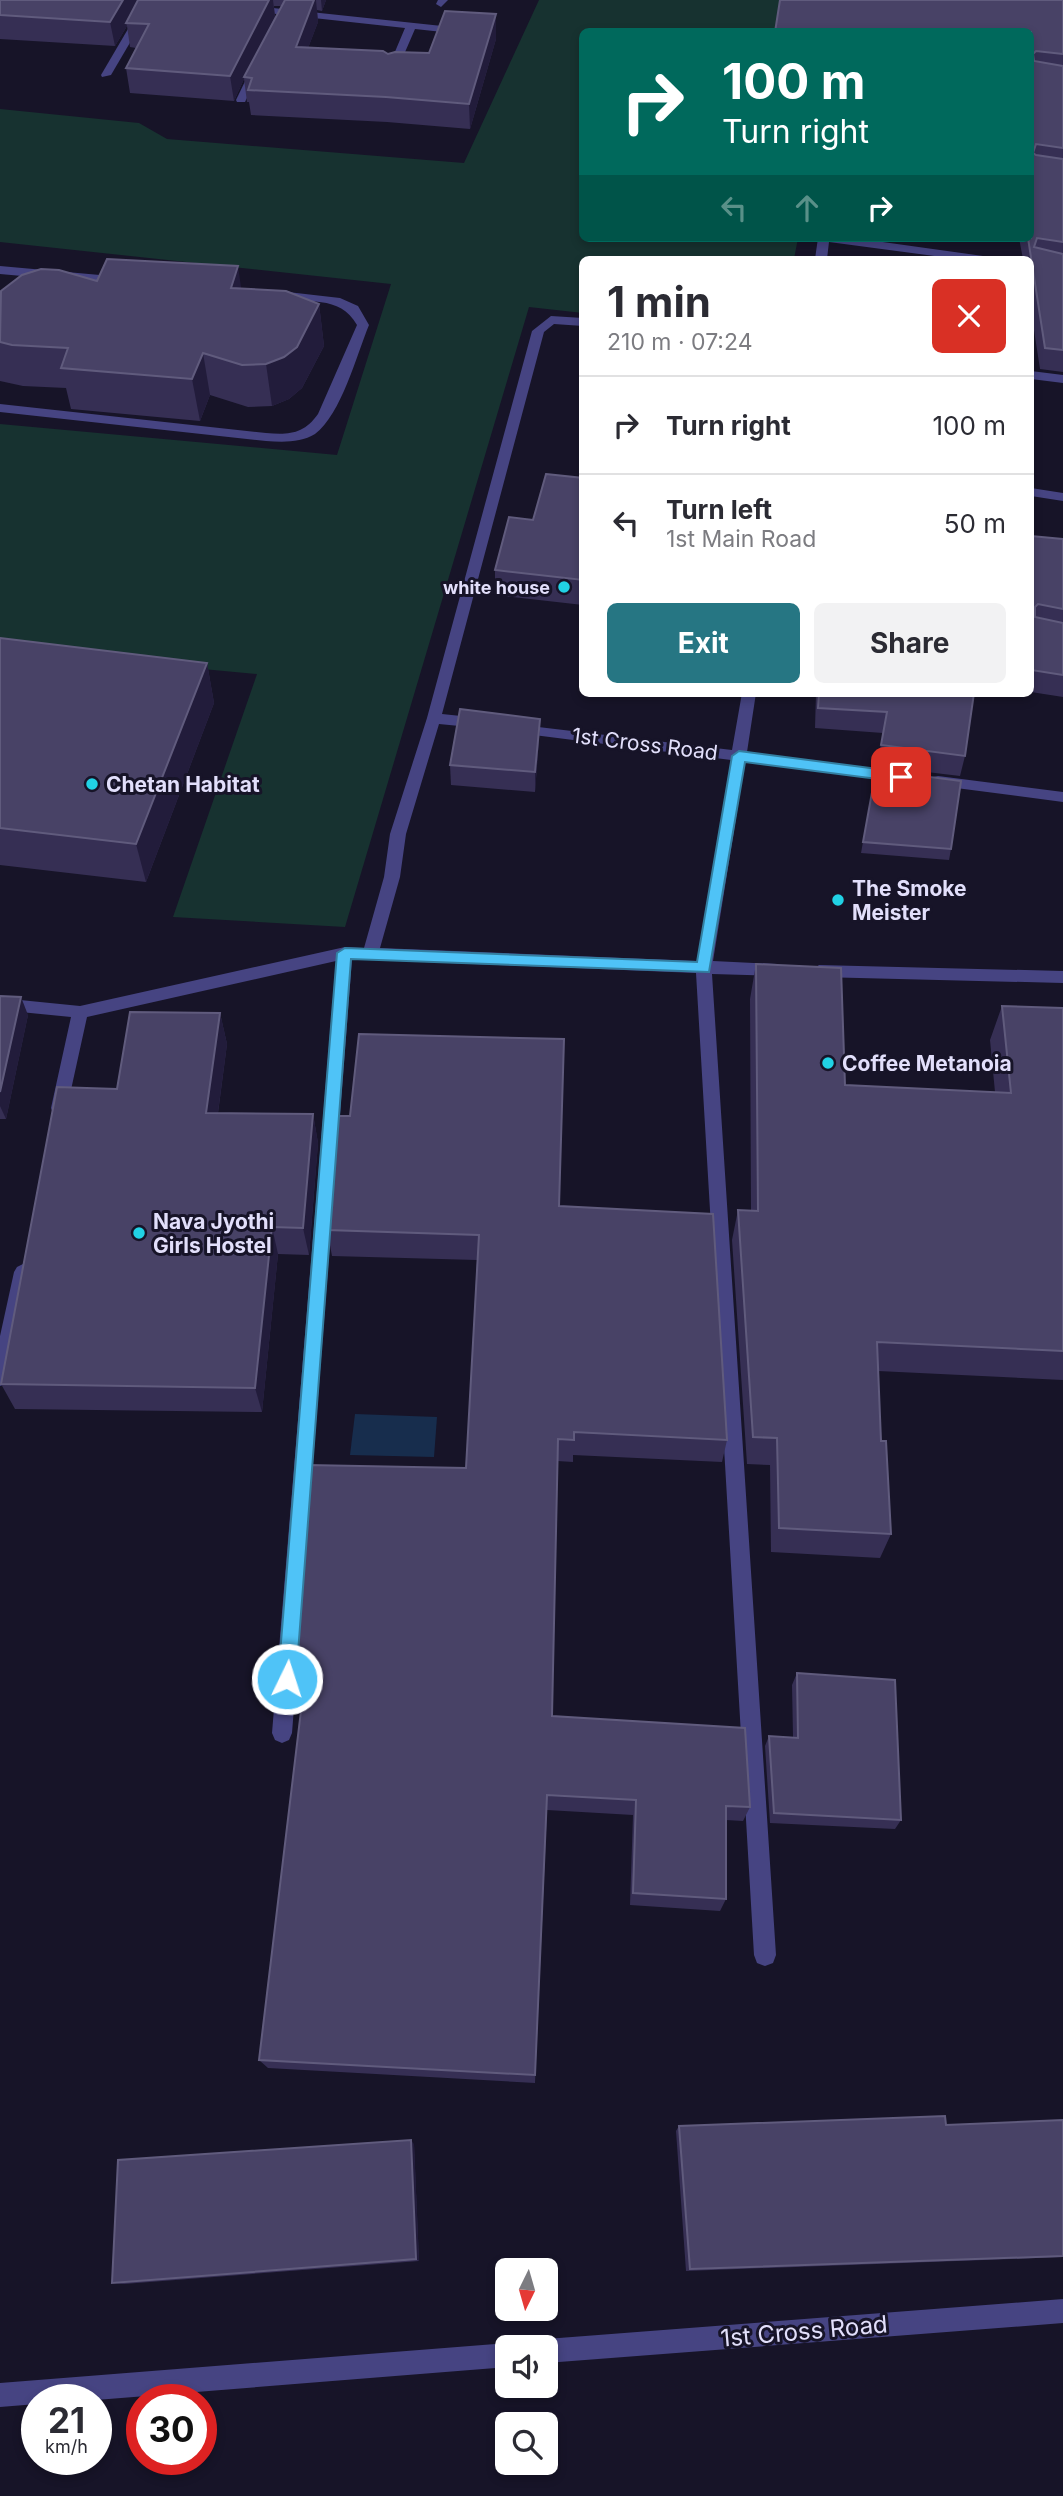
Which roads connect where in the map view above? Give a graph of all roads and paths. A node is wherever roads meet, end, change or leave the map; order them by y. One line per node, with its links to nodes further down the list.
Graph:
1 (150, 0): 9 (street)
2 (251, 0): 3 (street)
3 (285, 13): 4 (street); 5 (street)
4 (412, 25): 6 (street); 8 (street)
5 (279, 26)
6 (472, 32)
7 (260, 63): 10 (street)
8 (391, 74)
9 (106, 75)
10 (241, 100)
11 (856, 242): 12 (street)
12 (961, 256)
13 (0, 270): 14 (street)
14 (130, 282)
15 (267, 294): 19 (street)
16 (579, 322): 23 (street)
17 (1034, 375): 18 (street)
18 (1063, 380)
19 (0, 408)
20 (1034, 492): 21 (street)
21 (1063, 496)
22 (748, 697): 24 (street)
23 (434, 718): 24 (street, 1st Cross Road); 27 (street)
24 (739, 756): 25 (street, 1st Cross Road); 28 (street)
25 (1063, 797)
26 (345, 953): 27 (street); 31 (street); 35 (street)
27 (370, 954): 28 (street)
28 (704, 968): 29 (street); 36 (street)
29 (1063, 977)
30 (0, 1004): 31 (street)
31 (80, 1013): 32 (street)
32 (56, 1121)
33 (27, 1256): 34 (street)
34 (0, 1378)
35 (282, 1733)
36 (765, 1955)
37 (1063, 2311): 38 (street, 1st Cross Road)
38 (558, 2350)
39 (495, 2355): 40 (street)
40 (0, 2395)

